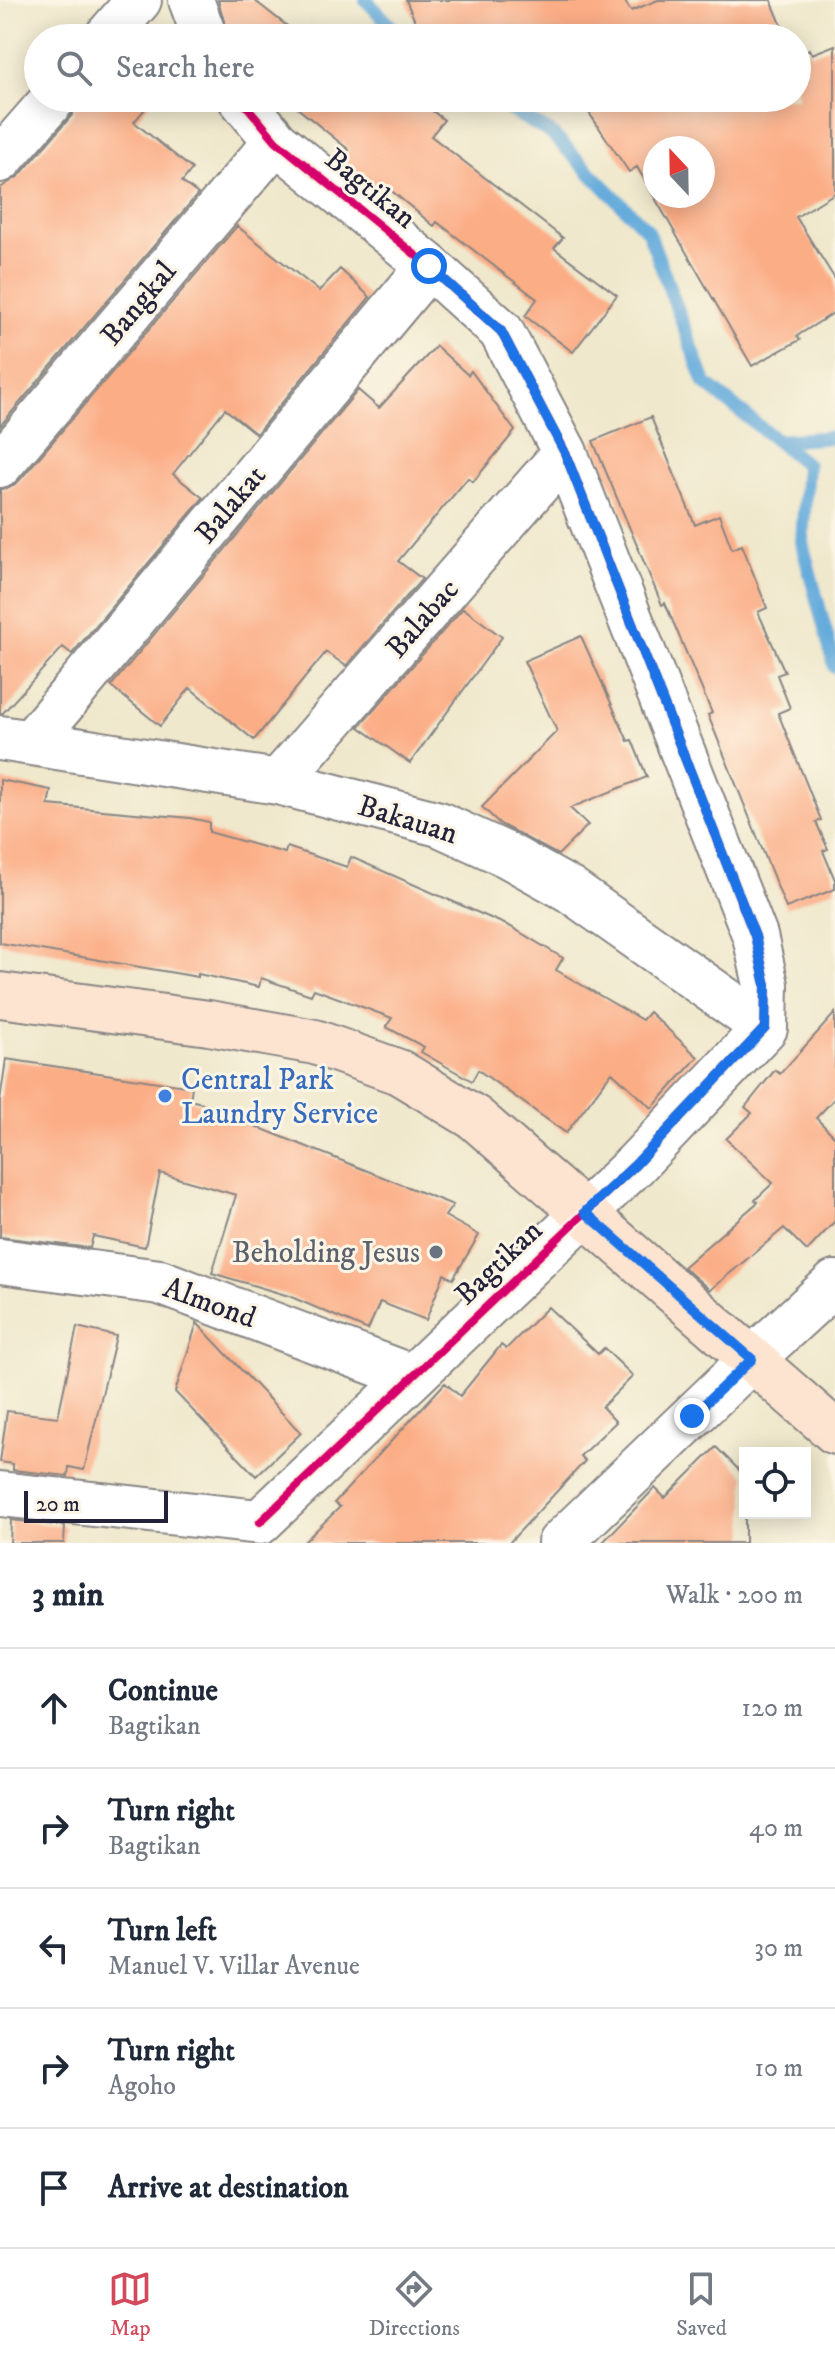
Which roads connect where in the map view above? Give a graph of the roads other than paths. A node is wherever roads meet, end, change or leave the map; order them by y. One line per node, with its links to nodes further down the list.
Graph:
1 (139, 0): 3 (street)
2 (191, 0): 4 (street)
3 (118, 24)
4 (200, 24)
5 (42, 112): 8 (street)
6 (252, 112): 7 (street, Bagtikan)
7 (276, 141): 9 (street, Bagtikan); 11 (street, Bangkal)
8 (0, 160)
9 (429, 266): 10 (street, Bagtikan); 12 (street, Balakat)
10 (565, 453): 13 (street, Balabac); 15 (street, Bagtikan)
11 (0, 465)
12 (16, 740): 13 (street, Bakauan)
13 (278, 782): 15 (street, Bakauan)
14 (0, 995): 16 (street)
15 (765, 1028): 16 (street, Bagtikan)
16 (585, 1212): 19 (street); 20 (street, Bagtikan)
17 (0, 1261): 20 (street, Almond)
18 (835, 1283): 19 (street)
19 (752, 1359): 21 (street); 24 (street)
20 (412, 1377): 23 (street, Bagtikan)
21 (835, 1432)
22 (0, 1494): 23 (street)
23 (264, 1533)
24 (573, 1539)

